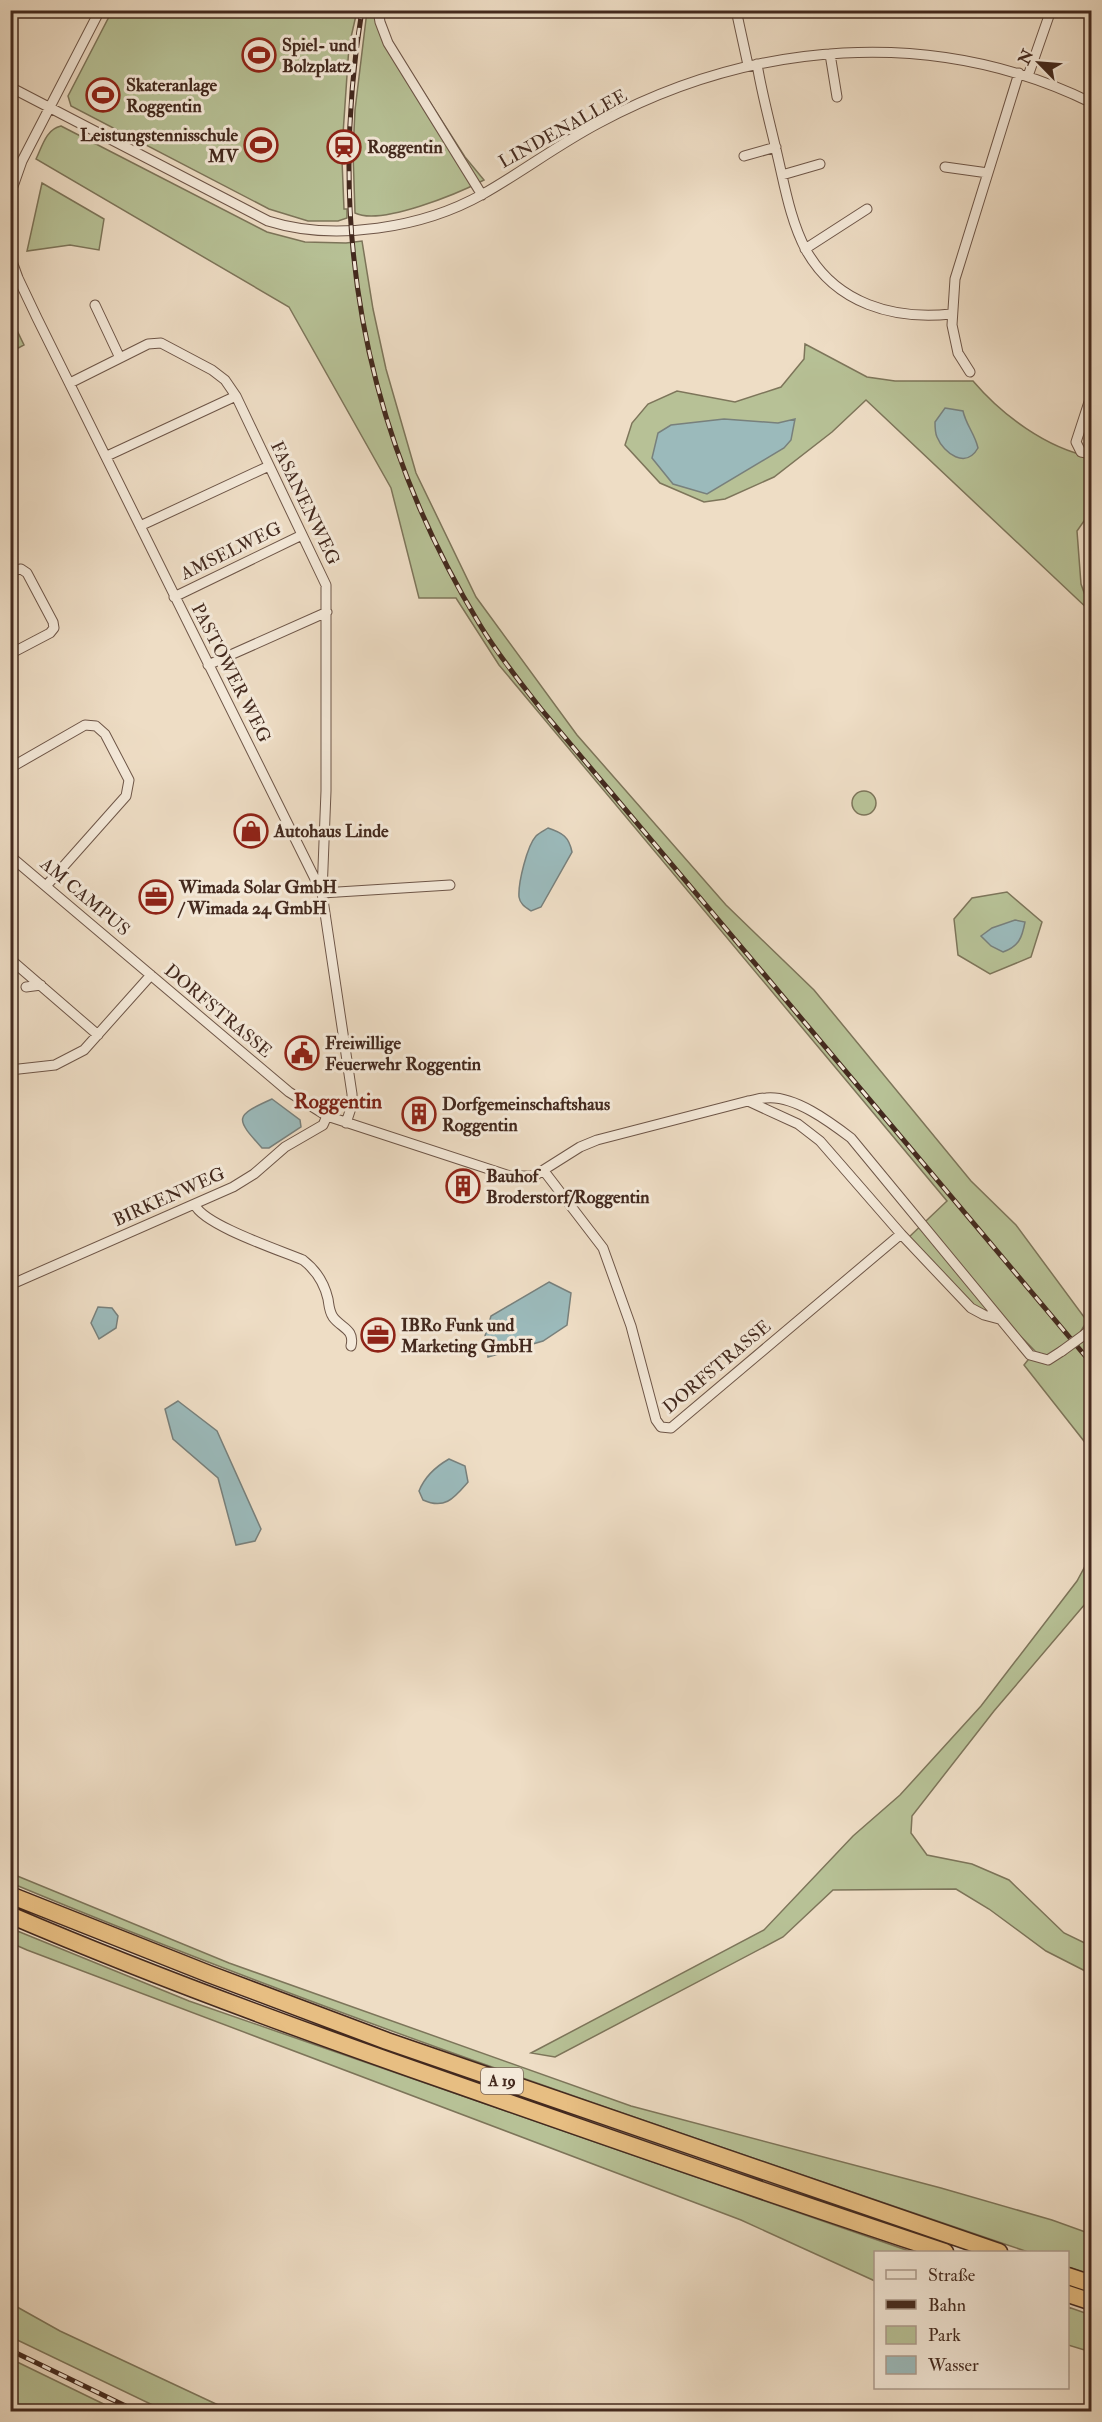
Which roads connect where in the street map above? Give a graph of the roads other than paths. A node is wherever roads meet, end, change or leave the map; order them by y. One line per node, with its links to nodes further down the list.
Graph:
1 (100, 10): 11 (street)
2 (378, 10): 19 (street)
3 (736, 10): 6 (street)
4 (1051, 10): 7 (street)
5 (830, 54): 6 (street, LINDENALLEE); 7 (street, LINDENALLEE); 9 (street)
6 (752, 65): 12 (street); 19 (street, LINDENALLEE)
7 (1024, 75): 10 (street, LINDENALLEE); 16 (street)
8 (10, 87): 11 (street, LINDENALLEE)
9 (837, 97)
10 (1092, 103)
11 (50, 107): 18 (street); 19 (street, LINDENALLEE)
12 (776, 147): 13 (street); 17 (street)
13 (744, 156)
14 (820, 164): 17 (street)
15 (945, 167): 16 (street)
16 (988, 173): 24 (street)
17 (782, 175): 21 (street)
18 (10, 195)
19 (482, 195)
20 (867, 209): 21 (street)
21 (805, 249): 24 (street)
22 (10, 256): 27 (street, PASTOWER WEG)
23 (95, 305): 25 (street)
24 (951, 314): 26 (street)
25 (120, 358): 27 (street, FASANENWEG); 29 (street, FASANENWEG)
26 (970, 372)
27 (70, 383): 31 (street, PASTOWER WEG)
28 (1092, 393): 30 (street)
29 (236, 396): 31 (street); 32 (street, FASANENWEG)
30 (1092, 454)
31 (107, 456): 33 (street, PASTOWER WEG)
32 (269, 466): 33 (street); 34 (street, FASANENWEG)
33 (140, 525): 36 (street, PASTOWER WEG)
34 (302, 535): 36 (street, AMSELWEG); 37 (street, FASANENWEG)
35 (10, 572): 38 (street)
36 (174, 597): 39 (street, PASTOWER WEG)
37 (327, 612): 39 (street); 44 (street, FASANENWEG)
38 (10, 654)
39 (208, 665): 44 (street, PASTOWER WEG)
40 (10, 768): 43 (street)
41 (10, 856): 43 (street, AM CAMPUS)
42 (450, 885): 44 (street)
43 (46, 886): 46 (street, AM CAMPUS)
44 (322, 893): 54 (street, PASTOWER WEG)
45 (10, 959): 48 (street)
46 (137, 964): 47 (street, DORFSTRASSE)
47 (151, 975): 50 (street); 53 (street, DORFSTRASSE)
48 (41, 985): 49 (street); 50 (street)
49 (26, 987)
50 (98, 1035): 51 (street)
51 (10, 1070)
52 (748, 1101): 55 (street, DORFSTRASSE); 57 (street, DORFSTRASSE); 59 (street, DORFSTRASSE)
53 (327, 1116): 54 (street, DORFSTRASSE); 56 (street, BIRKENWEG)
54 (346, 1123): 55 (street, DORFSTRASSE)
55 (544, 1171): 57 (street, DORFSTRASSE)
56 (195, 1205): 58 (street, BIRKENWEG); 61 (street)
57 (901, 1234): 59 (street, DORFSTRASSE)
58 (10, 1285)
59 (999, 1319): 60 (street, DORFSTRASSE, bridge)
60 (1088, 1331)
61 (351, 1346)
62 (10, 1895): 65 (highway, A 19)
63 (10, 1915): 64 (highway, A 19)
64 (939, 2251)
65 (993, 2251)
66 (1069, 2276): 67 (highway)
67 (1092, 2284)
68 (1069, 2294): 69 (highway)
69 (1092, 2302)

